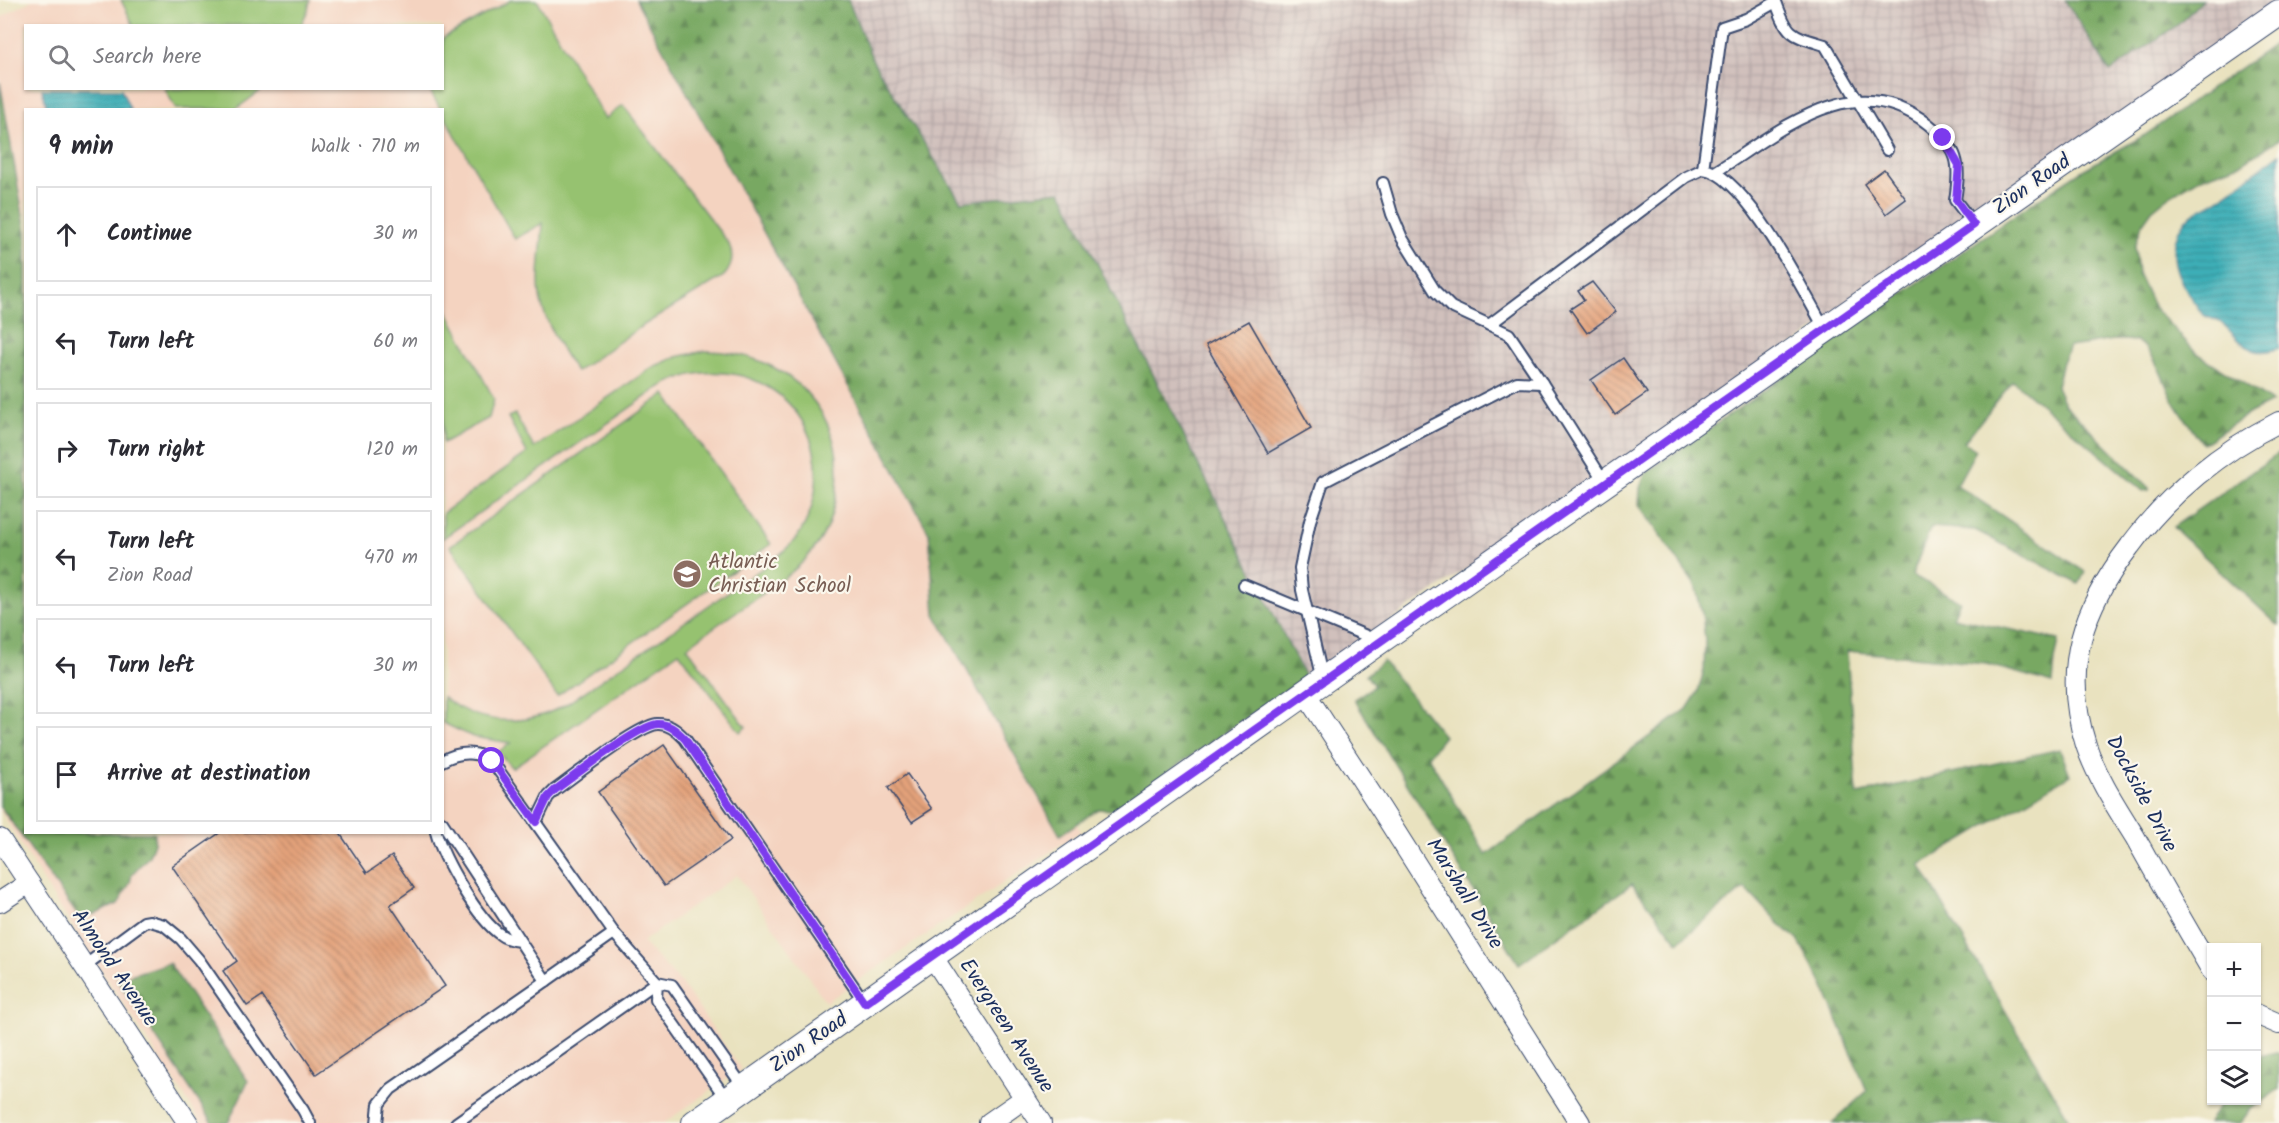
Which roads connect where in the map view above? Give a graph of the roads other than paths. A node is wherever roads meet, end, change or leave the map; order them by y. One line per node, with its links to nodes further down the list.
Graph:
1 (2279, 13): 7 (street, Zion Road)
2 (1857, 100): 3 (lane); 4 (lane); 5 (lane); 7 (lane)
3 (1887, 150)
4 (1703, 169): 5 (lane); 8 (lane)
5 (1715, 172): 9 (lane)
6 (1383, 183): 8 (lane)
7 (1974, 225): 9 (street, Zion Road)
8 (1489, 325): 10 (lane)
9 (1825, 329): 12 (street, Zion Road)
10 (1542, 383): 12 (lane); 14 (lane)
11 (2279, 422): 27 (street, Dockside Drive)
12 (1605, 483): 15 (street, Zion Road)
13 (1244, 585): 14 (lane)
14 (1308, 612): 15 (lane); 16 (lane)
15 (1379, 641): 16 (street, Zion Road)
16 (1314, 687): 26 (street, Zion Road); 43 (street, Marshall Drive)
17 (444, 760): 18 (lane)
18 (536, 822): 24 (lane); 31 (lane)
19 (444, 825): 25 (lane)
20 (437, 834): 25 (lane)
21 (0, 839): 22 (street, Almond Avenue)
22 (28, 883): 23 (street); 28 (street, Almond Avenue)
23 (0, 902)
24 (614, 933): 29 (lane); 30 (lane)
25 (519, 941): 29 (lane)
26 (932, 956): 31 (street, Zion Road); 35 (street, Evergreen Avenue)
27 (2207, 964)
28 (83, 967): 36 (street, Almond Avenue); 37 (lane)
29 (546, 981): 38 (lane)
30 (657, 982): 34 (lane); 34 (lane); 39 (lane)
31 (865, 1003): 34 (street, Zion Road)
32 (2261, 1016): 33 (street)
33 (2279, 1024)
34 (736, 1094): 40 (street, Zion Road)
35 (1025, 1098): 41 (street); 42 (street, Evergreen Avenue)
36 (188, 1123)
37 (310, 1123)
38 (378, 1123)
39 (456, 1123)
40 (695, 1123)
41 (989, 1123)
42 (1041, 1123)
43 (1580, 1123)

